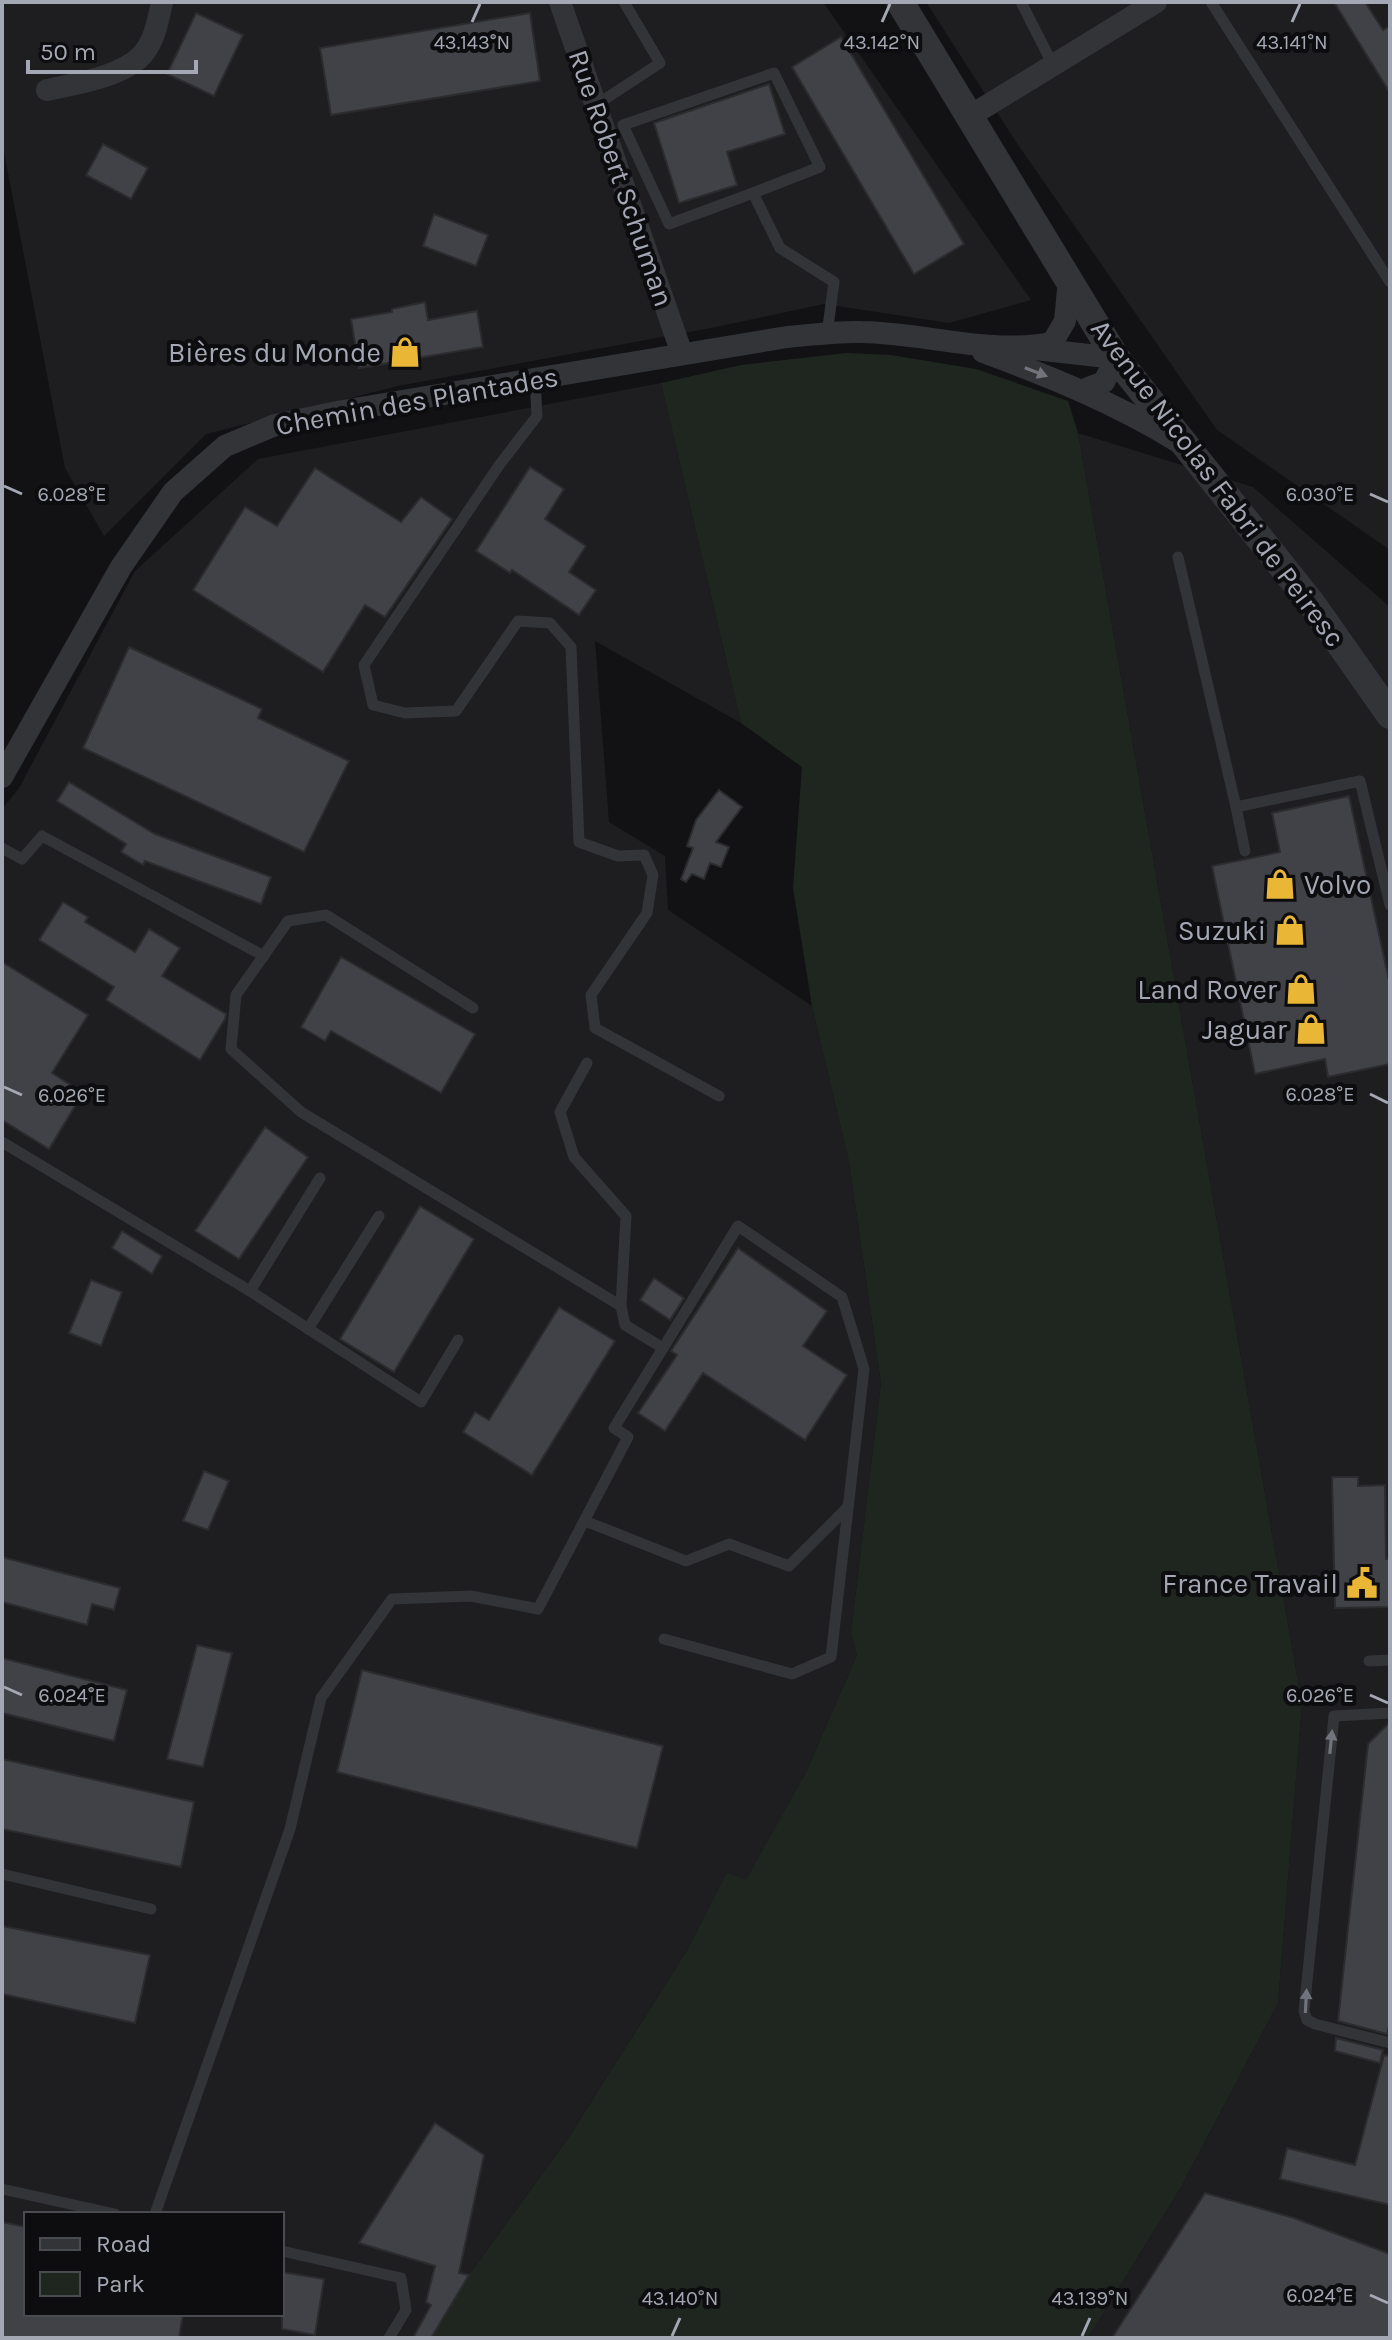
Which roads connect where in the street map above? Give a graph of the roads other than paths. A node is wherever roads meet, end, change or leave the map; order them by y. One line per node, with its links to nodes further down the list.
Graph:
1 (162, 2): 9 (street)
2 (560, 2): 10 (street, Rue Robert Schuman)
3 (624, 2): 10 (lane)
4 (900, 2): 11 (street, Avenue Nicolas Fabri de Peiresc)
5 (1021, 2): 8 (lane)
6 (1156, 2): 8 (street)
7 (1211, 2): 14 (lane)
8 (1053, 65): 11 (street)
9 (47, 90)
10 (596, 105): 18 (street, Rue Robert Schuman)
11 (970, 116): 13 (street, Avenue Nicolas Fabri de Peiresc)
12 (753, 193): 12 (lane); 15 (lane)
13 (1069, 279): 17 (street); 19 (street, Avenue Nicolas Fabri de Peiresc)
14 (1390, 282)
15 (827, 334): 16 (street, Chemin des Plantades); 18 (street, Chemin des Plantades)
16 (963, 345): 17 (street); 21 (street, one-way to 21)
17 (1025, 348): 19 (street)
18 (682, 354): 20 (street, Chemin des Plantades)
19 (1116, 358): 21 (street); 22 (street, Avenue Nicolas Fabri de Peiresc)
20 (535, 379): 25 (street, Chemin des Plantades); 33 (lane)
21 (1083, 390): 22 (street)
22 (1187, 447): 24 (street, Avenue Nicolas Fabri de Peiresc)
23 (1178, 557): 26 (lane)
24 (1390, 715)
25 (2, 777)
26 (1236, 807): 28 (lane); 29 (lane)
27 (2, 848): 30 (lane)
28 (1245, 851)
29 (1390, 905)
30 (264, 956): 31 (lane); 38 (lane)
31 (473, 1008)
32 (587, 1063): 38 (lane)
33 (719, 1096)
34 (2, 1142): 37 (lane)
35 (320, 1178): 37 (lane)
36 (379, 1216): 39 (lane)
37 (250, 1291): 39 (lane)
38 (621, 1306): 41 (lane)
39 (308, 1329): 40 (lane)
40 (458, 1340)
41 (663, 1348): 42 (lane); 43 (lane)
42 (848, 1507): 43 (lane); 44 (lane)
43 (585, 1521): 53 (lane)
44 (664, 1639)
45 (1390, 1660): 46 (lane)
46 (1369, 1661)
47 (1390, 1713): 50 (lane, one-way to 47)
48 (2, 1874): 49 (lane)
49 (151, 1909)
50 (1390, 2043)
51 (2, 2189): 52 (lane)
52 (106, 2212)
53 (156, 2212)
54 (284, 2251): 55 (lane)
55 (389, 2338)

